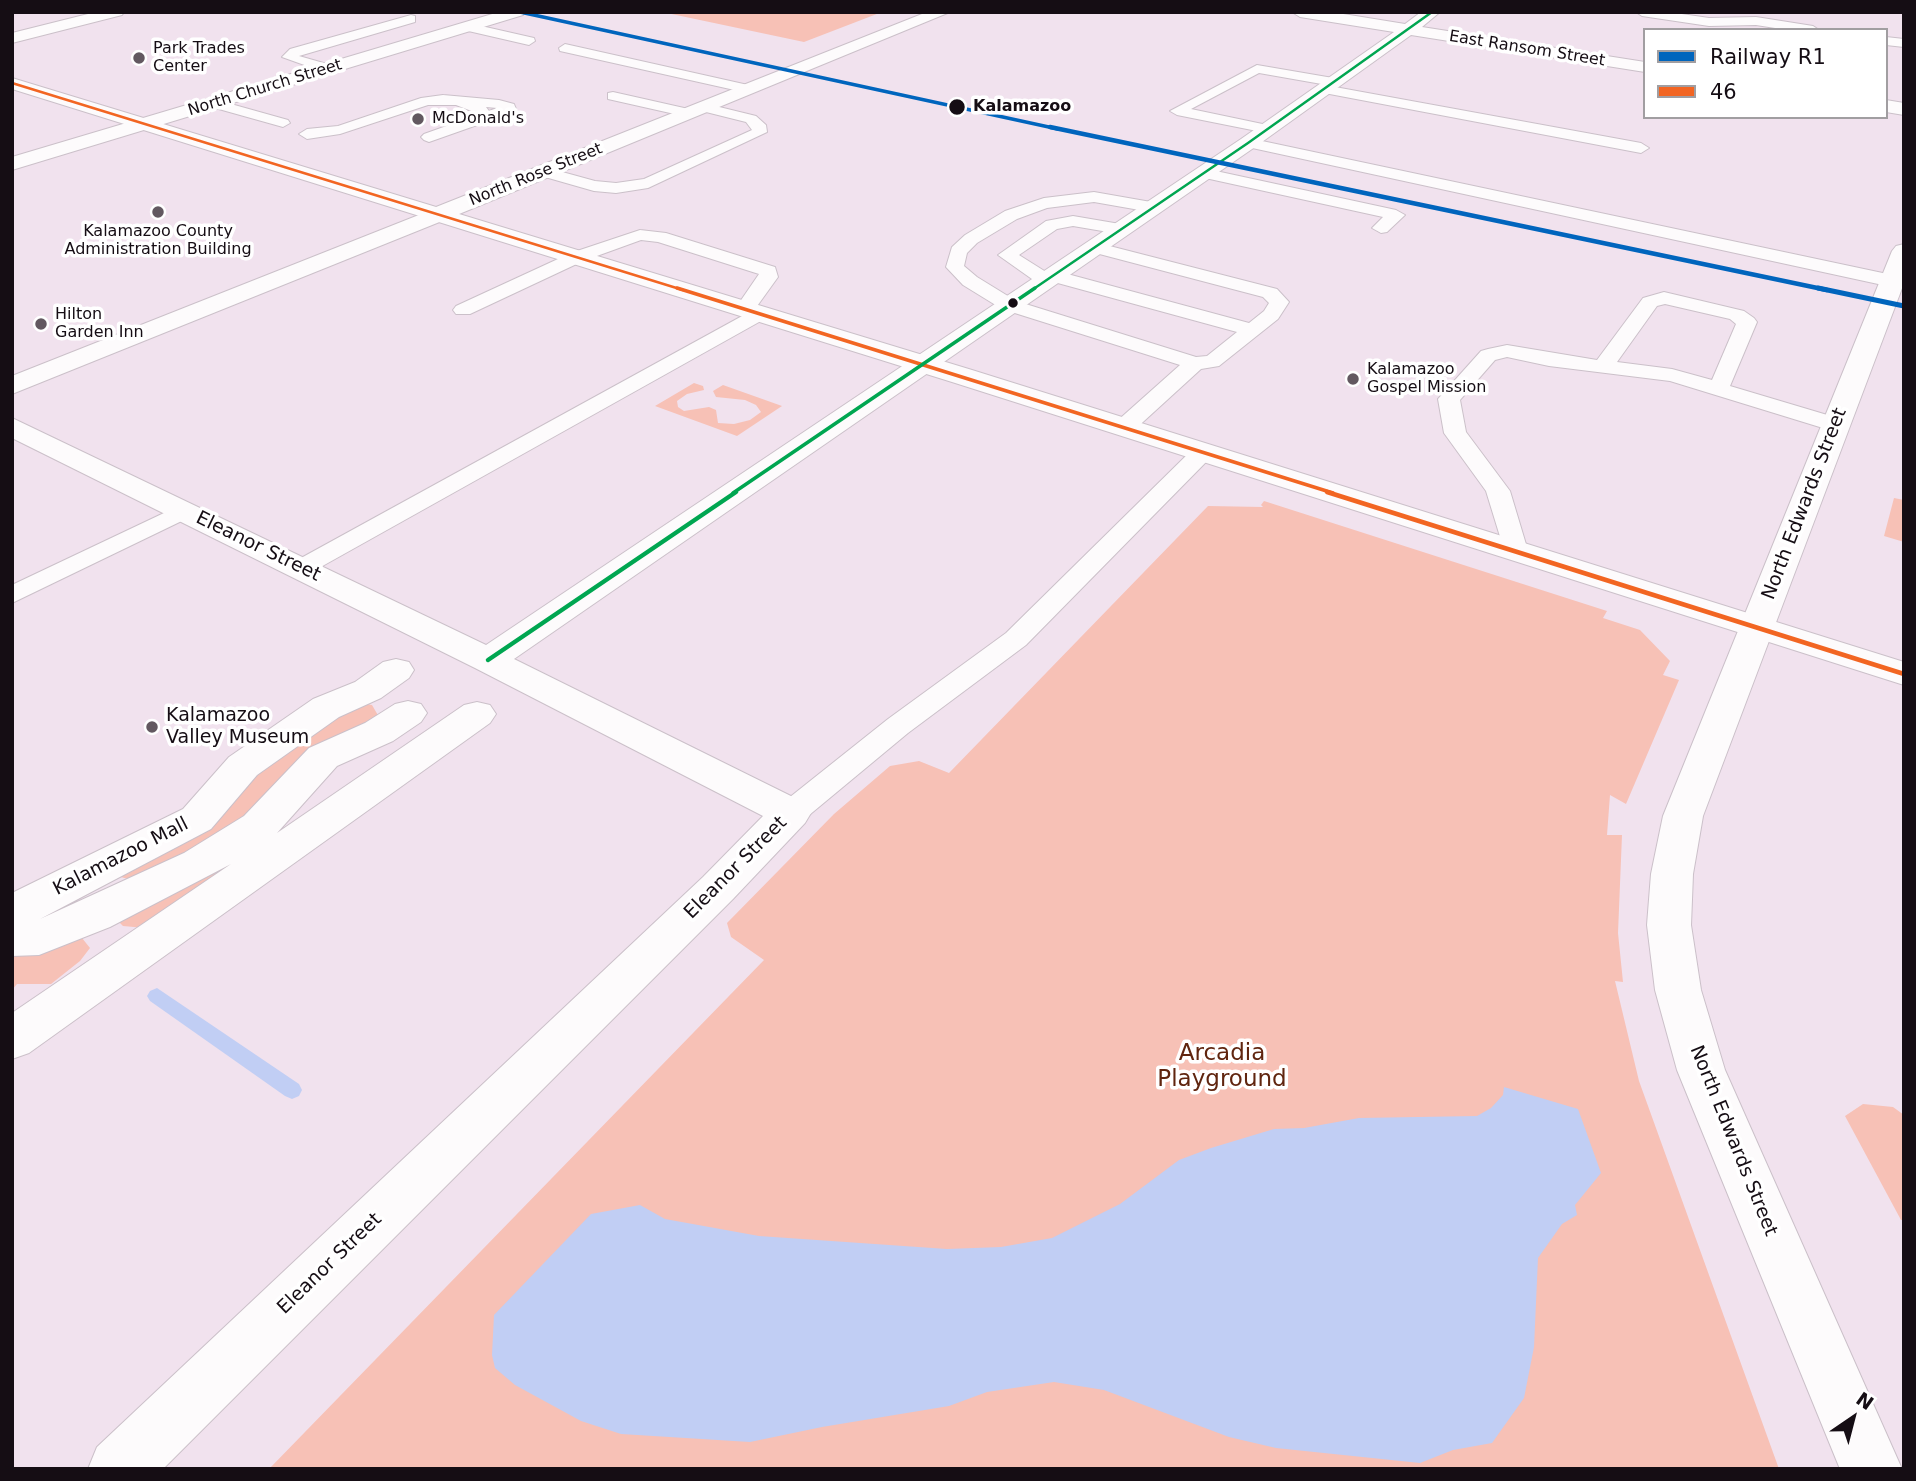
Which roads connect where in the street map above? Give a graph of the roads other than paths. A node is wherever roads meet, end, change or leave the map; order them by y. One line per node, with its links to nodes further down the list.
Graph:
1 (116, 12): 11 (street)
2 (517, 12): 8 (street, North Church Street)
3 (1300, 12): 10 (street, East Ransom Street)
4 (1432, 12): 10 (street)
5 (1642, 12): 9 (lane)
6 (937, 13): 18 (street, North Rose Street)
7 (411, 19): 15 (lane)
8 (468, 27): 12 (lane); 15 (street, North Church Street)
9 (1798, 28)
10 (1409, 30): 14 (street, East Ransom Street); 17 (street)
11 (12, 38)
12 (530, 41)
13 (565, 48): 18 (lane)
14 (1643, 67)
15 (329, 69): 21 (street, North Church Street)
16 (12, 83): 25 (street)
17 (1329, 85): 26 (street); 26 (lane); 30 (lane)
18 (748, 89): 22 (street, North Rose Street)
19 (613, 96): 22 (lane)
20 (448, 99): 23 (lane); 23 (lane); 27 (lane)
21 (213, 103): 24 (lane); 25 (street, North Church Street)
22 (695, 110): 32 (street, North Rose Street); 32 (lane)
23 (474, 121): 28 (lane)
24 (283, 123)
25 (144, 124): 31 (street, North Church Street); 35 (street)
26 (1267, 129): 29 (street)
27 (307, 134)
28 (429, 137)
29 (1248, 143): 33 (street); 42 (lane)
30 (1641, 148)
31 (12, 164)
32 (544, 172): 35 (street, North Rose Street)
33 (1202, 173): 34 (street); 36 (lane)
34 (1151, 207): 37 (street); 43 (lane)
35 (439, 215): 40 (street); 50 (street, North Rose Street)
36 (1381, 228)
37 (1120, 229): 38 (street); 41 (lane)
38 (1094, 247): 41 (street); 46 (lane)
39 (1904, 251): 42 (street, North Edwards Street)
40 (577, 257): 44 (lane); 45 (street); 45 (lane)
41 (1049, 278): 43 (street); 46 (lane)
42 (1892, 281): 52 (street, North Edwards Street)
43 (1009, 305): 47 (lane); 48 (street)
44 (463, 310)
45 (753, 311): 48 (street); 58 (lane)
46 (1252, 330): 47 (lane)
47 (1195, 363): 54 (lane)
48 (923, 364): 54 (street); 61 (street)
49 (1604, 365): 51 (lane); 51 (lane); 57 (lane)
50 (12, 386)
51 (1718, 390): 52 (lane)
52 (1836, 425): 60 (street, North Edwards Street)
53 (12, 427): 56 (street, Eleanor Street)
54 (1124, 427): 55 (street)
55 (1203, 452): 57 (street); 68 (lane)
56 (183, 511): 58 (street, Eleanor Street); 59 (lane)
57 (1514, 551): 60 (street)
58 (301, 568): 61 (street, Eleanor Street)
59 (12, 595)
60 (1756, 628): 63 (street); 75 (street, North Edwards Street)
61 (488, 660): 68 (street, Eleanor Street)
62 (396, 670): 69 (street, Kalamazoo Mall)
63 (1904, 674)
64 (408, 713): 66 (street)
65 (477, 714): 67 (street)
66 (323, 757): 67 (street); 69 (street)
67 (335, 813): 72 (street)
68 (791, 813): 74 (street, Eleanor Street)
69 (88, 896): 70 (street, Kalamazoo Mall); 71 (street); 72 (street)
70 (12, 919)
71 (12, 939)
72 (129, 957): 73 (street)
73 (12, 1039)
74 (119, 1469)
75 (1871, 1469)

